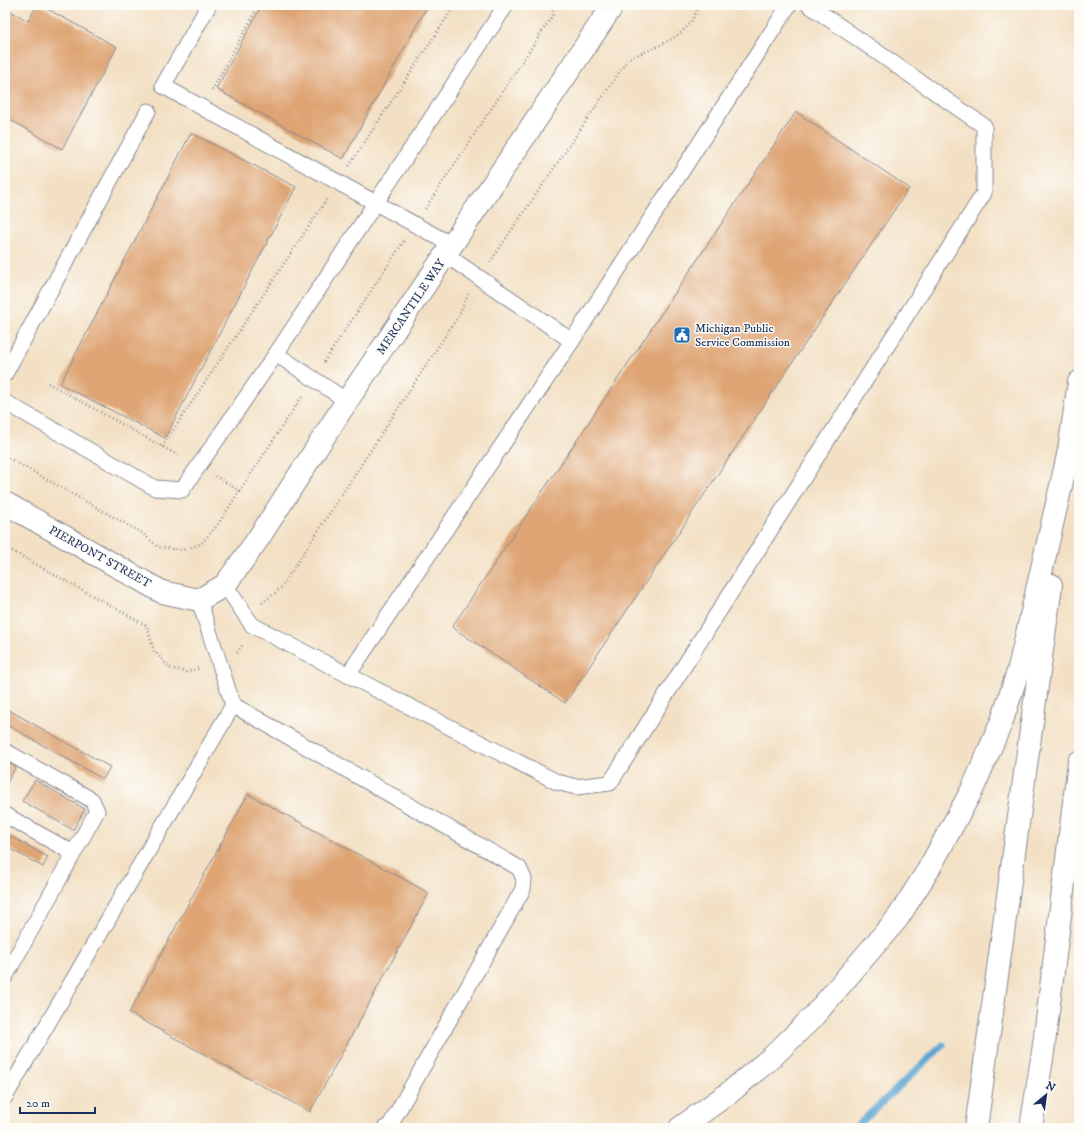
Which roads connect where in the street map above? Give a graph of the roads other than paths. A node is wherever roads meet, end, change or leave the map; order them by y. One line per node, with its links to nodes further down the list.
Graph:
1 (209, 5): 7 (lane)
2 (506, 5): 7 (lane)
3 (613, 5): 8 (main road, MERCANTILE WAY)
4 (789, 5): 9 (lane)
5 (809, 5): 19 (lane)
6 (148, 111): 11 (lane)
7 (376, 203): 8 (lane); 10 (lane)
8 (449, 250): 9 (lane); 13 (main road, MERCANTILE WAY)
9 (572, 341): 19 (lane)
10 (276, 354): 13 (lane); 14 (lane)
11 (5, 374)
12 (1079, 382): 15 (main road)
13 (347, 401): 17 (main road, MERCANTILE WAY)
14 (5, 402)
15 (1069, 451): 28 (main road); 29 (main road)
16 (5, 503): 18 (main road, PIERPONT STREET)
17 (225, 585): 18 (main road, MERCANTILE WAY); 19 (lane)
18 (200, 600): 20 (lane)
19 (348, 675)
20 (233, 705): 26 (lane); 27 (lane)
21 (5, 751): 24 (lane)
22 (1079, 762): 30 (main road)
23 (5, 815): 24 (lane)
24 (74, 853): 25 (lane)
25 (5, 977)
26 (5, 1097)
27 (385, 1128)
28 (680, 1128)
29 (976, 1128)
30 (1031, 1128)

